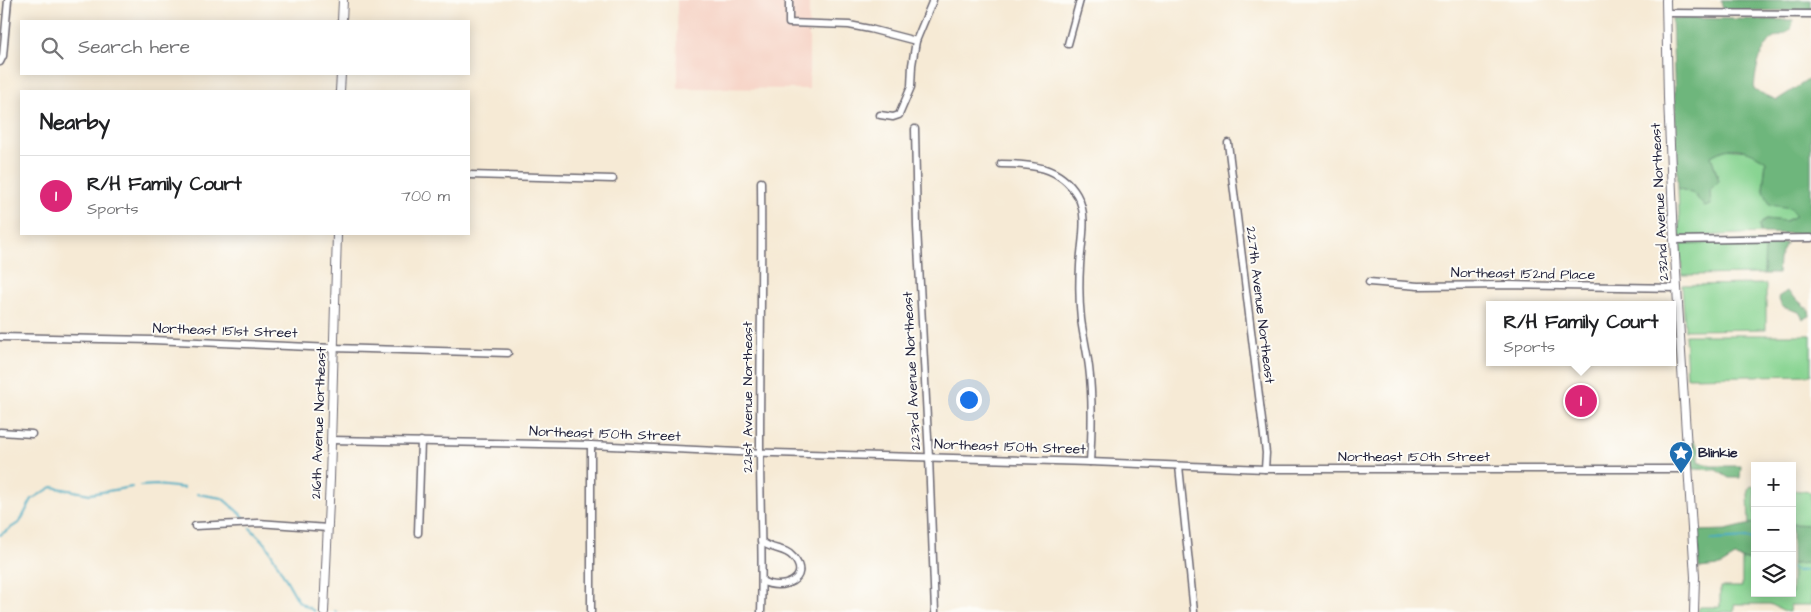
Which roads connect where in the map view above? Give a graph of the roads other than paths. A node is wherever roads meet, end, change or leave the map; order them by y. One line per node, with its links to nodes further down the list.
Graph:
1 (8, 0): 12 (street)
2 (343, 0): 9 (street)
3 (789, 0): 10 (street)
4 (933, 0): 10 (street)
5 (1080, 0): 11 (street)
6 (1666, 0): 7 (street, 232nd Avenue Northeast)
7 (1667, 13): 8 (street); 24 (street, 232nd Avenue Northeast)
8 (1811, 14)
9 (342, 20)
10 (916, 41): 15 (street)
11 (1068, 44)
12 (0, 62)
13 (341, 75): 14 (street)
14 (340, 90)
15 (880, 115)
16 (915, 128): 36 (street, 223rd Avenue Northeast)
17 (1228, 143): 39 (street, 227th Avenue Northeast)
18 (1001, 164): 37 (street)
19 (470, 175): 20 (street)
20 (613, 179)
21 (761, 182): 35 (street, 221st Avenue Northeast)
22 (336, 235): 28 (street, 216th Avenue Northeast)
23 (1811, 238): 24 (street)
24 (1674, 240): 26 (street, 232nd Avenue Northeast)
25 (1370, 282): 26 (street, Northeast 152nd Place)
26 (1677, 288): 40 (street, 232nd Avenue Northeast)
27 (0, 337): 28 (street, Northeast 151st Street)
28 (333, 348): 29 (street, Northeast 151st Street); 32 (street, 216th Avenue Northeast)
29 (508, 353)
30 (0, 432): 31 (street)
31 (32, 434)
32 (331, 440): 33 (street, Northeast 150th Street); 42 (street, 216th Avenue Northeast)
33 (421, 441): 34 (street, Northeast 150th Street); 43 (street)
34 (591, 445): 35 (street, Northeast 150th Street); 47 (street)
35 (760, 453): 36 (street, Northeast 150th Street); 44 (street, 221st Avenue Northeast)
36 (929, 457): 37 (street, Northeast 150th Street); 49 (street, 223rd Avenue Northeast)
37 (1090, 462): 38 (street, Northeast 150th Street)
38 (1180, 466): 39 (street, Northeast 150th Street); 50 (street)
39 (1265, 469): 40 (street, Northeast 150th Street)
40 (1688, 469): 51 (street, 232nd Avenue Northeast)
41 (195, 526): 42 (street)
42 (328, 528): 46 (street, 216th Avenue Northeast)
43 (418, 533)
44 (762, 541): 45 (street, 221st Avenue Northeast); 45 (street)
45 (762, 581): 48 (street, 221st Avenue Northeast)
46 (324, 612)
47 (591, 612)
48 (761, 612)
49 (935, 612)
50 (1194, 612)
51 (1694, 612)

